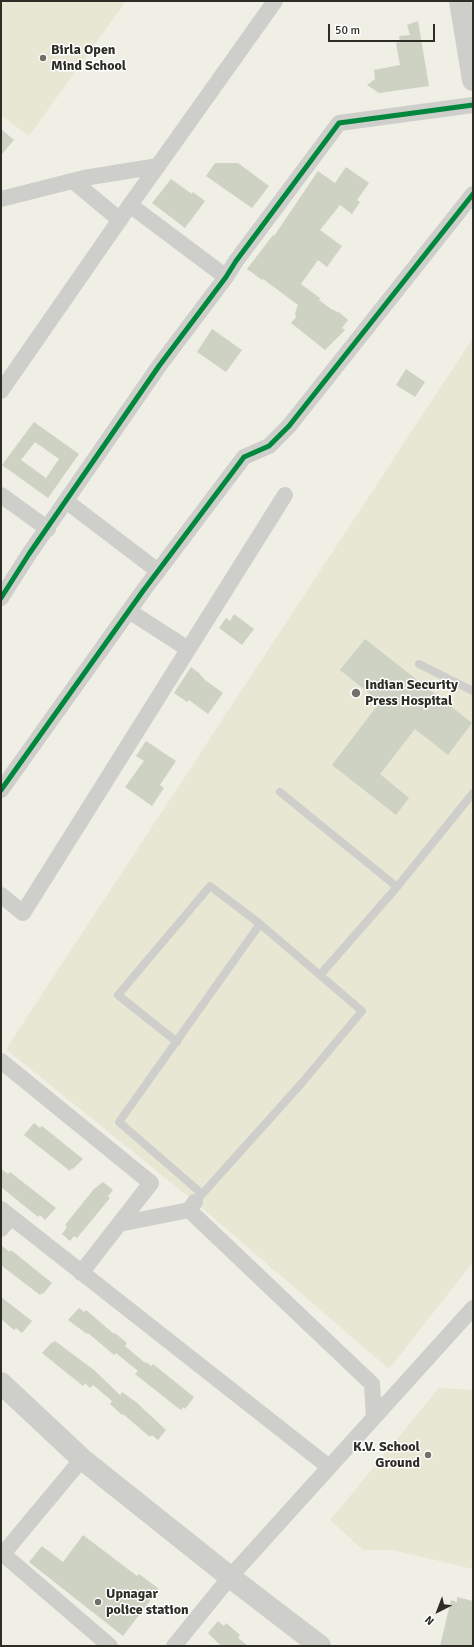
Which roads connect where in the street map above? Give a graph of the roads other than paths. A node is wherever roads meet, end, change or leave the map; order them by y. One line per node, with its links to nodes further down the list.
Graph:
1 (275, 1): 5 (street)
2 (460, 1): 3 (main road)
3 (473, 80)
4 (473, 105): 11 (street)
5 (158, 166): 6 (street); 9 (street)
6 (73, 181): 8 (street); 10 (street)
7 (473, 194): 17 (street)
8 (1, 199)
9 (130, 205): 10 (street); 11 (street)
10 (120, 220): 12 (street)
11 (226, 277): 15 (street)
12 (1, 391)
13 (1, 495): 16 (street)
14 (285, 495): 20 (street)
15 (66, 501): 16 (street); 17 (street)
16 (48, 529): 18 (street)
17 (158, 571): 19 (street)
18 (1, 598)
19 (129, 611): 20 (street); 23 (street)
20 (188, 649): 27 (street)
21 (419, 664): 22 (lane)
22 (473, 691)
23 (1, 790)
24 (280, 792): 26 (lane)
25 (473, 793): 26 (lane)
26 (397, 887): 29 (lane)
27 (1, 895)
28 (260, 924): 29 (lane); 30 (lane); 30 (lane)
29 (320, 975): 32 (lane)
30 (177, 1042): 32 (lane)
31 (1, 1061): 34 (street)
32 (195, 1202): 34 (street); 38 (street)
33 (4, 1218): 35 (street)
34 (119, 1224): 35 (street)
35 (81, 1273): 40 (street)
36 (473, 1308): 38 (street)
37 (1, 1384): 39 (main road)
38 (374, 1417): 40 (street)
39 (82, 1459): 41 (main road); 42 (street)
40 (329, 1467): 41 (street)
41 (230, 1577): 43 (street); 44 (main road)
42 (110, 1646)
43 (174, 1646)
44 (320, 1646)

